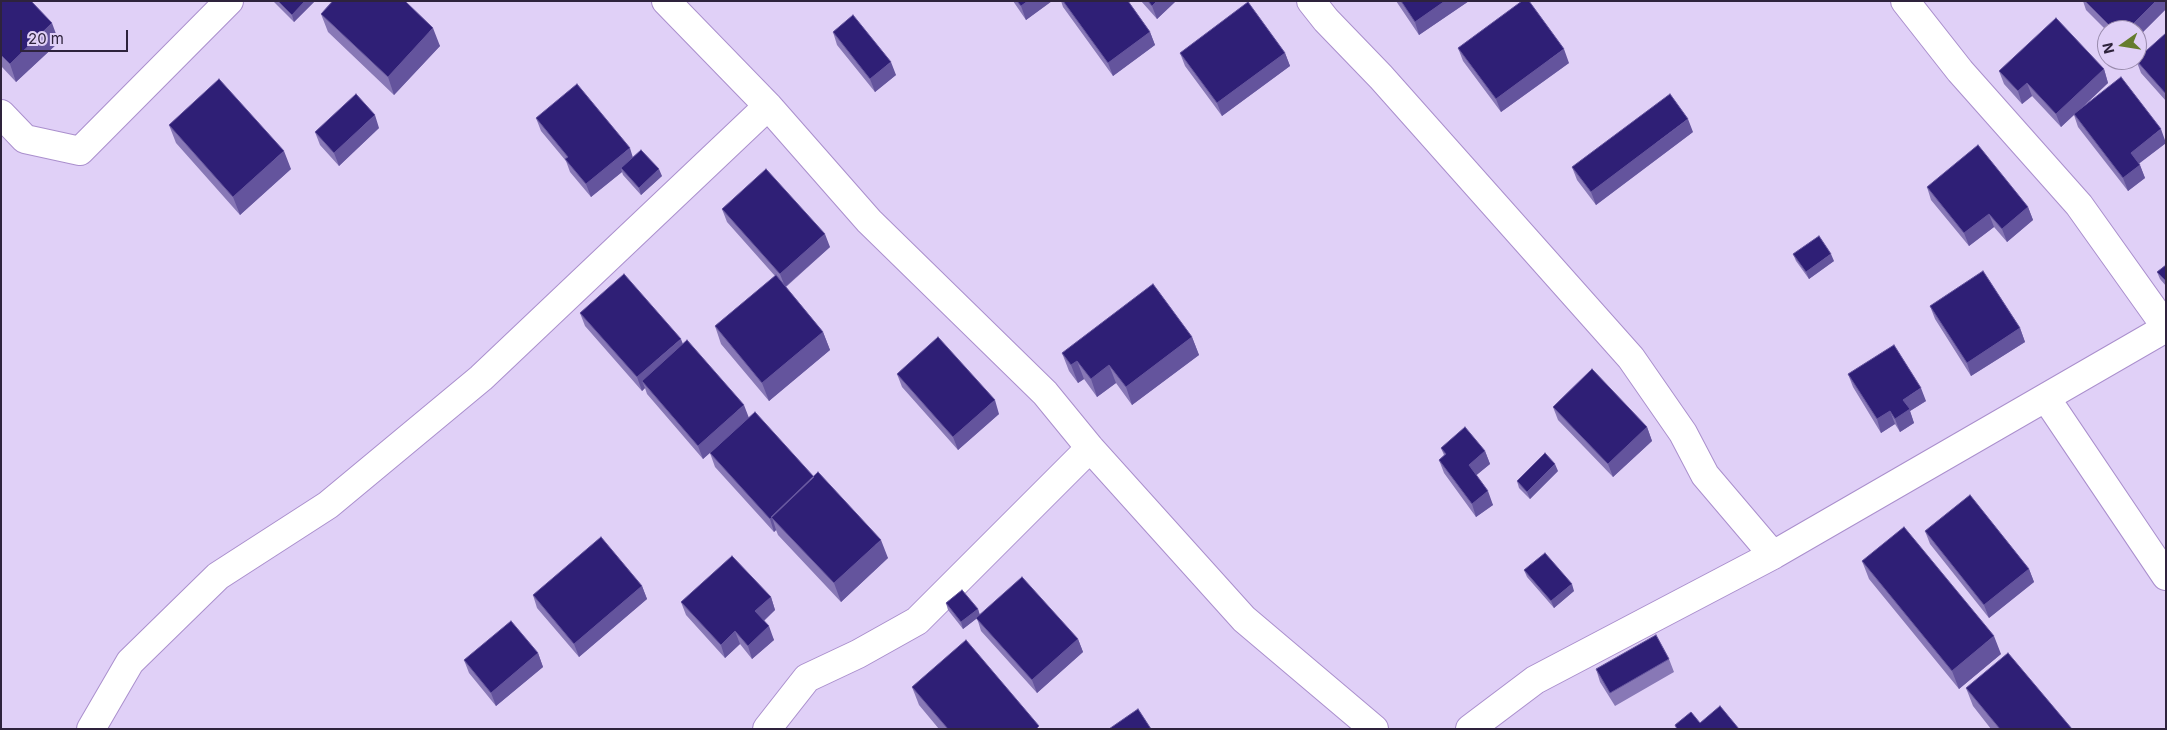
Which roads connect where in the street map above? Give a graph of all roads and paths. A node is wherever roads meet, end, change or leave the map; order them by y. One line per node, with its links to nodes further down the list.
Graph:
1 (229, 1): 6 (street)
2 (666, 1): 5 (street)
3 (1311, 1): 10 (street)
4 (1904, 1): 7 (street)
5 (768, 106): 9 (street); 12 (street)
6 (1, 114)
7 (2166, 328): 8 (street)
8 (2046, 398): 10 (street); 11 (street)
9 (1090, 448): 13 (street); 14 (street)
10 (1773, 555): 15 (street)
11 (2166, 576)
12 (91, 729)
13 (767, 729)
14 (1374, 729)
15 (1470, 729)

